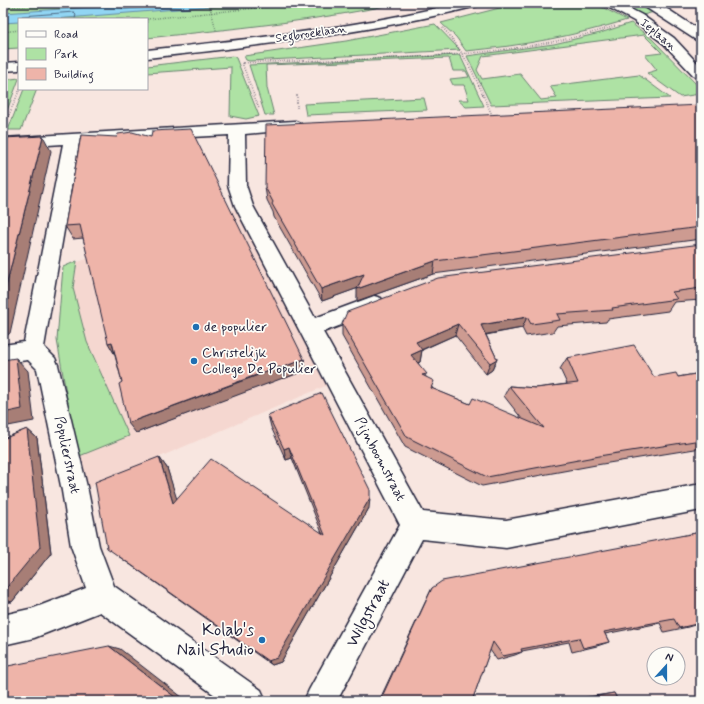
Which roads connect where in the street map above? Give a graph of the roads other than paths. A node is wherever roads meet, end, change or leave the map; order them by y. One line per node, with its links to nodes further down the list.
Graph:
1 (443, 3): 7 (street, Segbroeklaan)
2 (473, 3): 8 (street, Segbroeklaan)
3 (610, 3): 6 (street, Ieplaan)
4 (644, 3): 5 (street, Ieplaan)
5 (701, 38): 6 (street)
6 (669, 41): 13 (street, Ieplaan)
7 (148, 47)
8 (148, 54)
9 (18, 57): 10 (street)
10 (3, 58)
11 (18, 66): 12 (street)
12 (3, 67)
13 (701, 75)
14 (312, 126): 15 (street)
15 (237, 130): 16 (street); 19 (street, Pijnboomstraat)
16 (72, 140): 17 (street); 20 (street)
17 (3, 143)
18 (389, 298): 19 (street)
19 (310, 328): 23 (street, Pijnboomstraat)
20 (33, 350): 21 (street); 24 (street, Populierstraat)
21 (3, 354)
22 (701, 497): 23 (street)
23 (415, 525): 27 (street, Wilgstraat)
24 (103, 596): 25 (street); 26 (street)
25 (3, 630)
26 (250, 701)
27 (320, 701)

